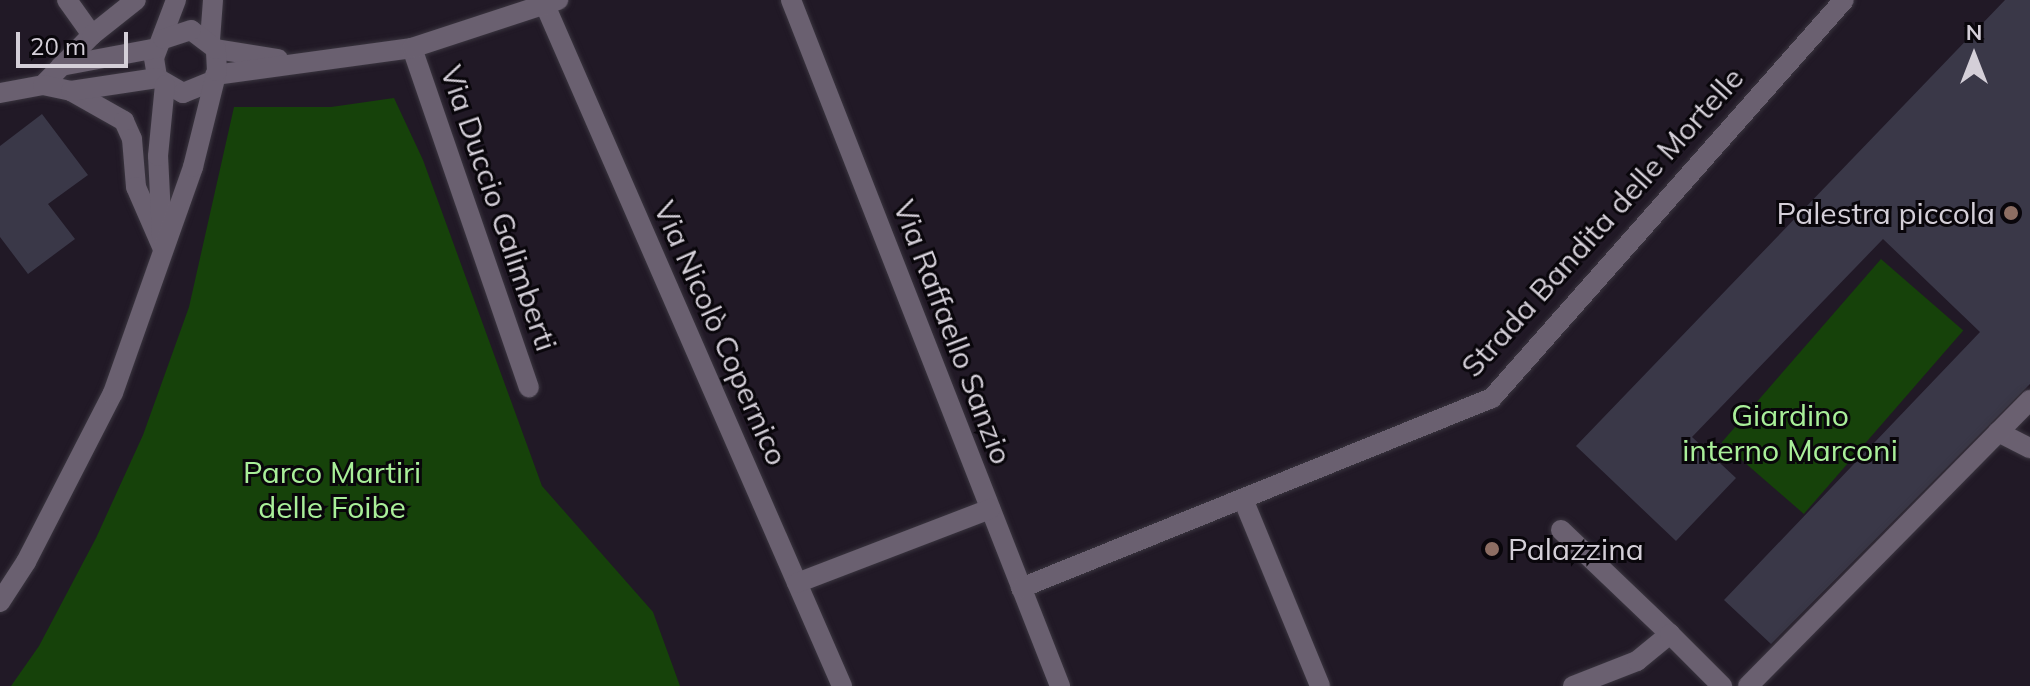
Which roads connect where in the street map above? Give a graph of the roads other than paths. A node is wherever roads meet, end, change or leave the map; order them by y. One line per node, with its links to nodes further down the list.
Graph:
1 (67, 0): 8 (street)
2 (136, 0): 8 (street)
3 (176, 0): 9 (street)
4 (213, 0): 10 (street)
5 (791, 0): 25 (street, Via Raffaello Sanzio)
6 (1844, 0): 24 (street, Strada Bandita delle Mortelle)
7 (552, 2): 11 (street); 27 (street, Via Nicolò Copernico)
8 (92, 35): 13 (street)
9 (160, 43): 10 (street); 13 (street); 15 (street)
10 (213, 45): 12 (street); 14 (street)
11 (412, 48): 12 (street); 20 (street, Via Duccio Galimberti)
12 (294, 61): 14 (street)
13 (61, 66): 16 (street)
14 (214, 78): 15 (street); 19 (street)
15 (161, 81): 17 (street); 19 (street)
16 (43, 85): 17 (street); 18 (street)
17 (71, 91): 19 (street)
18 (0, 93)
19 (163, 249): 29 (street)
20 (529, 387)
21 (2030, 400): 22 (street)
22 (1998, 432): 23 (street); 36 (street)
23 (2030, 448)
24 (1243, 499): 28 (street, Strada Bandita delle Mortelle); 33 (street)
25 (990, 509): 27 (street); 28 (street, Via Raffaello Sanzio)
26 (1561, 530): 30 (street)
27 (797, 583): 31 (street, Via Nicolò Copernico)
28 (1021, 588): 32 (street, Via Raffaello Sanzio)
29 (0, 602)
30 (1670, 634): 34 (street); 35 (street)
31 (842, 686)
32 (1060, 686)
33 (1320, 686)
34 (1573, 686)
35 (1722, 686)
36 (1748, 686)

